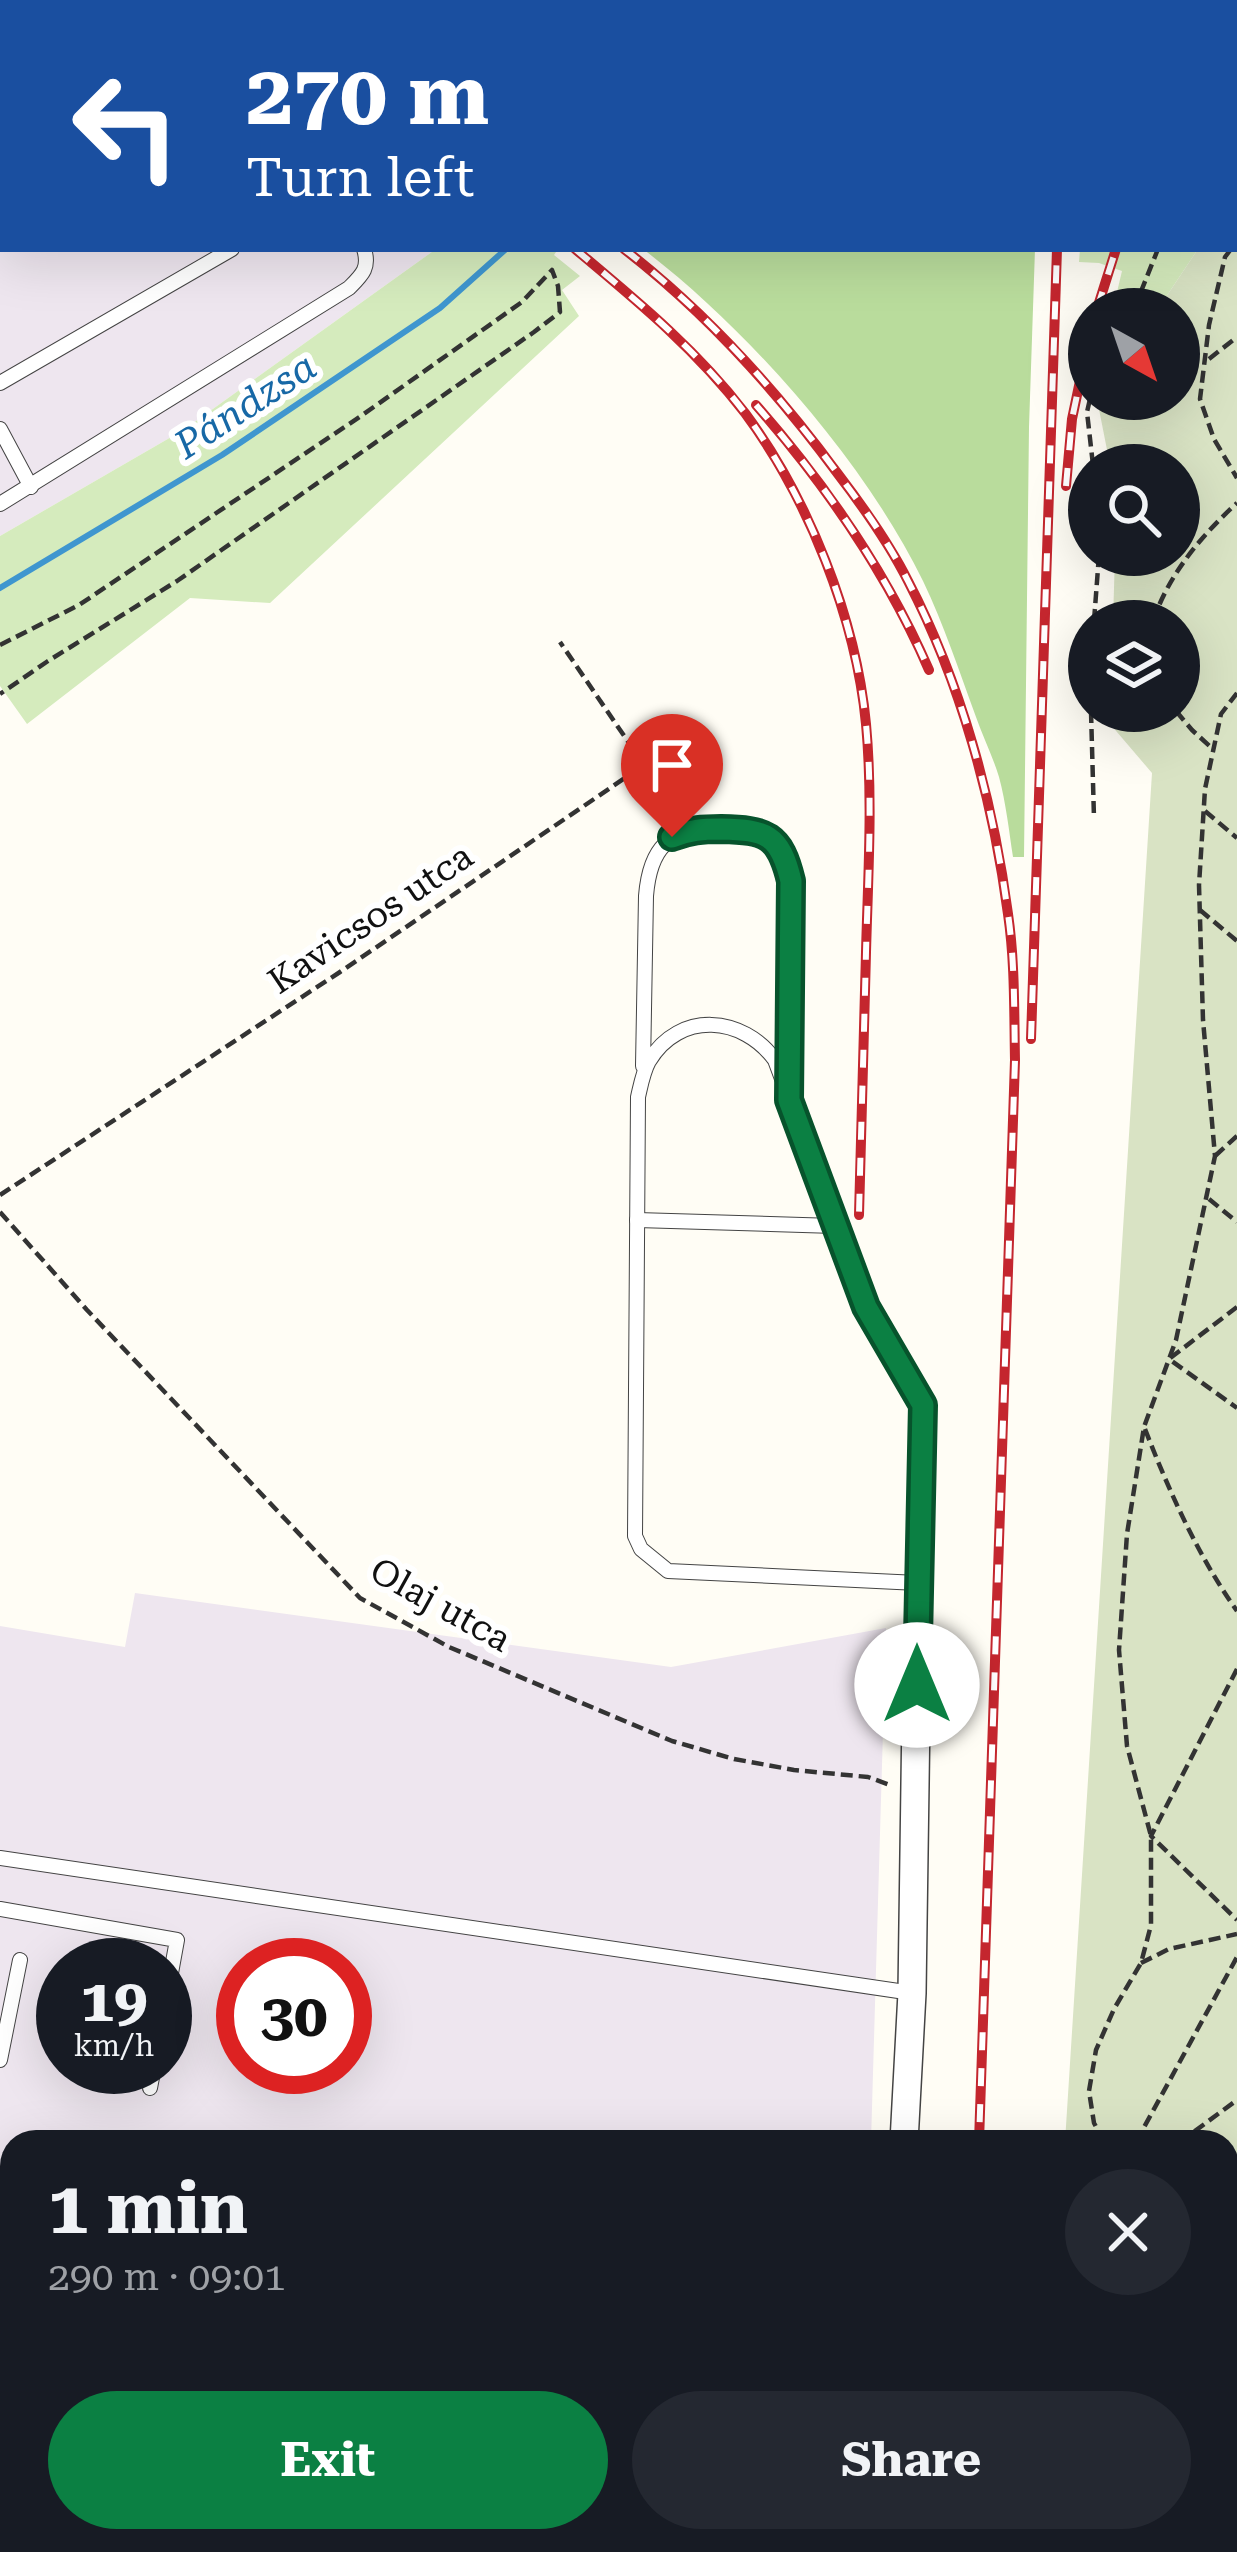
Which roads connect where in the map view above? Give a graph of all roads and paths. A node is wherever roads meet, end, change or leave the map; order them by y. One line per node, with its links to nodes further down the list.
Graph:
1 (227, 252): 8 (lane)
2 (365, 252): 11 (lane)
3 (1157, 252): 5 (path)
4 (1229, 252): 7 (path)
5 (1142, 288)
6 (1237, 337): 7 (path)
7 (1206, 361): 10 (path)
8 (0, 383)
9 (0, 429): 11 (lane)
10 (1237, 478)
11 (31, 488): 13 (lane)
12 (1237, 502): 14 (path)
13 (0, 504)
14 (1161, 600)
15 (560, 642): 31 (path, Kavicsos utca)
16 (0, 644): 18 (path)
17 (1237, 693): 21 (path)
18 (0, 694)
19 (1092, 732): 23 (path)
20 (1194, 732): 21 (path)
21 (1214, 750): 22 (path)
22 (1204, 810): 24 (path); 25 (path)
23 (1094, 818)
24 (1237, 838)
25 (1199, 909): 26 (path); 30 (path)
26 (1237, 941)
27 (643, 1074): 28 (lane); 28 (lane); 34 (lane)
28 (789, 1100): 36 (lane)
29 (1237, 1136): 30 (path)
30 (1215, 1156): 32 (path)
31 (0, 1195)
32 (1208, 1198): 35 (path); 38 (path)
33 (0, 1212): 45 (path, Olaj utca)
34 (638, 1220): 36 (lane); 41 (lane)
35 (1237, 1222)
36 (835, 1226): 41 (lane)
37 (1237, 1307): 38 (path)
38 (1169, 1359): 39 (path); 40 (path)
39 (1237, 1408)
40 (1144, 1427): 42 (path); 46 (path)
41 (918, 1583): 43 (lane)
42 (1237, 1611)
43 (917, 1644): 45 (street)
44 (1237, 1669): 46 (path)
45 (917, 1808): 55 (street)
46 (1151, 1836): 49 (path); 54 (path)
47 (0, 1858): 55 (lane)
48 (0, 1909): 51 (lane)
49 (1237, 1920)
50 (1237, 1934): 54 (path)
51 (166, 1938)
52 (1237, 1957): 61 (path)
53 (20, 1960): 56 (lane)
54 (1141, 1963): 60 (path)
55 (913, 1993): 59 (street)
56 (5, 2012): 57 (lane)
57 (0, 2060)
58 (1237, 2100): 62 (path)
59 (905, 2130)
60 (1098, 2130)
61 (1143, 2130)
62 (1196, 2130)

